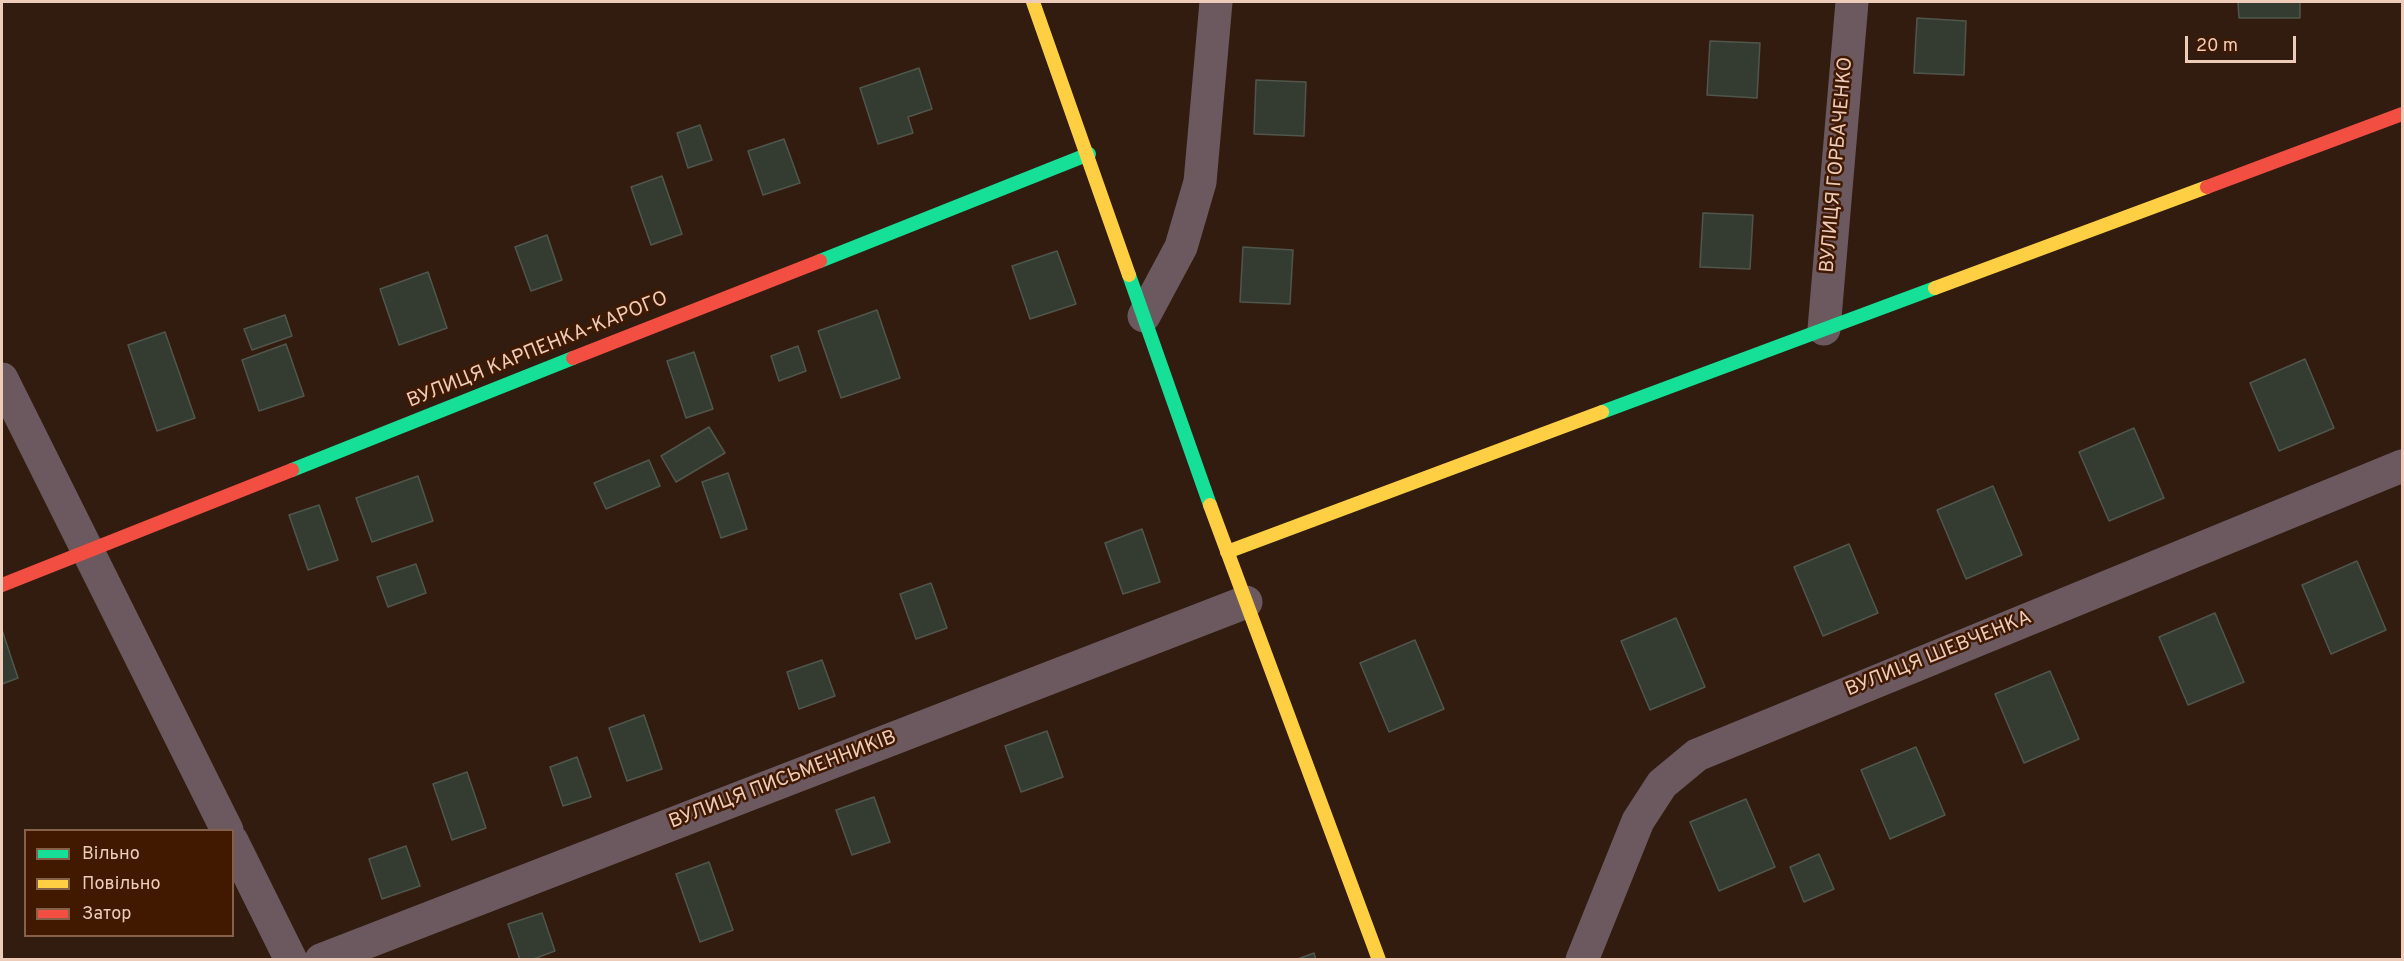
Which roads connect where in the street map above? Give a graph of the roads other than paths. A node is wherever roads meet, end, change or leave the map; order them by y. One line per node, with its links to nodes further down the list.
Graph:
1 (1033, 2): 5 (street)
2 (1216, 2): 6 (street)
3 (1852, 2): 7 (street, ВУЛИЦЯ ГОРБАЧЕНКО)
4 (2403, 114): 7 (street)
5 (1089, 154): 6 (street); 10 (street, ВУЛИЦЯ КАРПЕНКА-КАРОГО)
6 (1144, 316): 11 (street)
7 (1824, 329): 11 (street)
8 (2, 379): 10 (street)
9 (2403, 466): 19 (street, ВУЛИЦЯ ШЕВЧЕНКА)
10 (87, 550): 12 (street, ВУЛИЦЯ КАРПЕНКА-КАРОГО); 14 (street)
11 (1227, 552): 13 (street)
12 (2, 585)
13 (1246, 602): 17 (street, ВУЛИЦЯ ПИСЬМЕННИКІВ); 18 (street)
14 (226, 829)
15 (234, 845): 16 (street)
16 (291, 960)
17 (321, 960)
18 (1379, 960)
19 (1582, 960)

